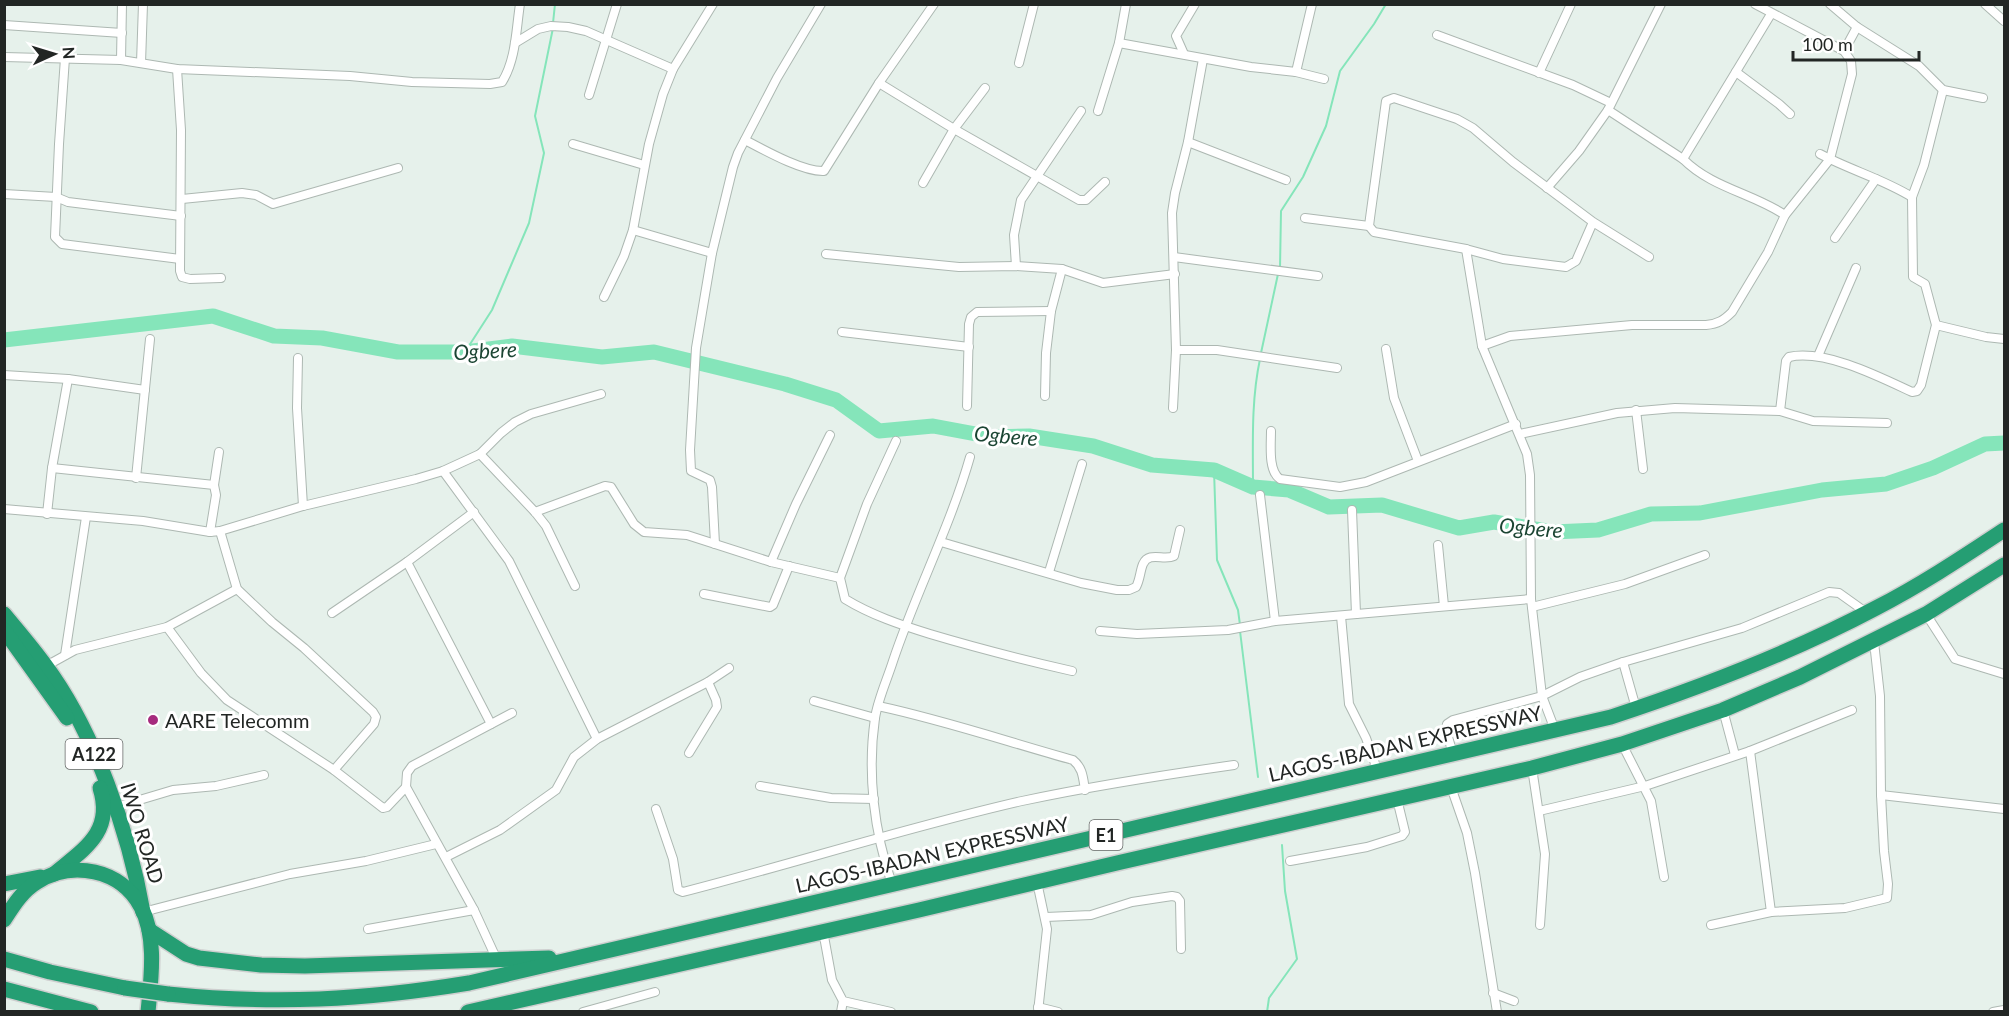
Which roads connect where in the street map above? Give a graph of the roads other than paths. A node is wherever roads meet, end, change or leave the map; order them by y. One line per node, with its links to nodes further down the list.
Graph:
1 (122, 4): 21 (street)
2 (143, 4): 32 (street)
3 (520, 4): 25 (street)
4 (617, 4): 23 (street)
5 (713, 4): 35 (street)
6 (821, 4): 50 (street)
7 (934, 4): 40 (street)
8 (1034, 4): 33 (street)
9 (1126, 4): 24 (street)
10 (1195, 4): 27 (street)
11 (1312, 4): 36 (street)
12 (1571, 4): 38 (street)
13 (1661, 4): 45 (street)
14 (1755, 4): 17 (street)
15 (1830, 4): 20 (street)
16 (1985, 4): 18 (street)
17 (1771, 14): 26 (street); 37 (street)
18 (2004, 21)
19 (4, 25): 21 (street)
20 (1857, 27): 26 (street); 42 (street)
21 (122, 33): 31 (street)
22 (1437, 35): 38 (street)
23 (605, 41): 25 (street); 35 (street); 43 (street)
24 (1119, 43): 27 (street); 47 (street)
25 (515, 44): 34 (street)
26 (1844, 51): 55 (street)
27 (1184, 54): 30 (street)
28 (4, 57): 29 (street)
29 (65, 58): 31 (street); 65 (street)
30 (1203, 59): 36 (street); 51 (street)
31 (121, 60): 32 (street)
32 (141, 63): 34 (street)
33 (1019, 63)
34 (177, 69): 67 (street)
35 (673, 69): 56 (street)
36 (1296, 72): 39 (street)
37 (1736, 72): 48 (street); 54 (street)
38 (1539, 73): 45 (street)
39 (1324, 79)
40 (879, 83): 49 (street); 50 (street)
41 (985, 88): 49 (street)
42 (1943, 90): 44 (street); 66 (street)
43 (589, 95)
44 (1983, 99)
45 (1609, 107): 54 (street); 63 (street)
46 (1081, 111): 58 (street)
47 (1098, 111)
48 (1790, 114)
49 (954, 129): 58 (street); 62 (street)
50 (745, 140): 76 (street)
51 (1188, 142): 60 (street); 78 (street)
52 (573, 144): 56 (street)
53 (1820, 154): 55 (street)
54 (1683, 159): 68 (street)
55 (1830, 159): 59 (street); 68 (street)
56 (644, 165): 73 (street)
57 (398, 168): 67 (street)
58 (1038, 176): 61 (street); 81 (street)
59 (1876, 179): 66 (street); 74 (street)
60 (1286, 180)
61 (1105, 182)
62 (923, 183)
63 (1547, 188): 71 (street); 72 (street)
64 (4, 194): 65 (street)
65 (56, 197): 69 (street); 80 (street)
66 (1912, 197): 89 (street)
67 (182, 199): 69 (street)
68 (1785, 215): 93 (street)
69 (181, 216): 80 (street)
70 (1305, 218): 72 (street)
71 (1593, 222): 75 (street); 79 (street)
72 (1369, 226): 75 (street)
73 (633, 230): 76 (street); 87 (street)
74 (1835, 238)
75 (1466, 249): 93 (street)
76 (712, 253): 138 (street)
77 (826, 254): 81 (street)
78 (1174, 257): 84 (street); 85 (street)
79 (1649, 257)
80 (180, 259): 86 (street)
81 (1016, 266): 83 (street)
82 (1856, 268): 97 (street)
83 (1062, 269): 84 (street); 88 (street)
84 (1175, 274): 96 (street)
85 (1317, 276)
86 (221, 278)
87 (604, 297)
88 (1051, 311): 94 (street); 104 (street)
89 (1936, 325): 92 (street); 97 (street)
90 (842, 332): 94 (street)
91 (150, 339): 102 (street)
92 (2004, 339)
93 (1482, 346): 110 (street)
94 (969, 347): 105 (street)
95 (1386, 349): 118 (street)
96 (1176, 350): 99 (street); 106 (street)
97 (1818, 356): 108 (street)
98 (298, 358): 126 (street)
99 (1337, 368)
100 (4, 375): 101 (street)
101 (68, 380): 102 (street); 120 (street)
102 (145, 390): 123 (street)
103 (601, 394): 116 (street)
104 (1045, 396)
105 (967, 406)
106 (1173, 408)
107 (1636, 410): 108 (street); 112 (street); 121 (street)
108 (1780, 411): 109 (street)
109 (1887, 423)
110 (1516, 424): 112 (street); 118 (street)
111 (1271, 431): 118 (street)
112 (1520, 434): 150 (street)
113 (830, 435): 142 (street)
114 (896, 441): 146 (street)
115 (219, 452): 124 (street)
116 (480, 454): 122 (street); 130 (street)
117 (970, 457): 137 (street)
118 (1418, 461)
119 (1082, 464): 145 (street)
120 (52, 468): 123 (street); 131 (street)
121 (1643, 469)
122 (443, 471): 126 (street); 129 (street)
123 (136, 478): 124 (street)
124 (214, 485): 136 (street)
125 (1260, 495): 158 (street)
126 (303, 506): 135 (street)
127 (4, 509): 131 (street)
128 (1352, 510): 155 (street)
129 (474, 512): 141 (street); 181 (street)
130 (535, 512): 138 (street); 147 (street)
131 (48, 513): 132 (street)
132 (86, 517): 136 (street); 164 (street)
133 (1180, 530): 145 (street)
134 (2004, 530): 153 (highway, LAGOS-IBADAN EXPRESSWAY / E1)
135 (220, 531): 136 (street); 148 (street)
136 (210, 532)
137 (941, 542): 145 (street); 159 (street)
138 (716, 544): 142 (street)
139 (1438, 545): 151 (street)
140 (1705, 555): 150 (street)
141 (407, 562): 152 (street); 179 (street)
142 (771, 562): 143 (street)
143 (789, 566): 146 (street); 149 (street)
144 (2002, 571): 156 (highway, E1)
145 (1049, 573)
146 (840, 578): 159 (street)
147 (575, 586)
148 (237, 589): 160 (street); 189 (street)
149 (704, 594)
150 (1532, 603): 151 (street); 171 (street)
151 (1444, 606): 155 (street)
152 (332, 613)
153 (1867, 613): 165 (street); 174 (highway, LAGOS-IBADAN EXPRESSWAY / E1)
154 (4, 614): 166 (highway, IWO ROAD / A122)
155 (1356, 614): 157 (street)
156 (1926, 614): 163 (highway, E1); 169 (street)
157 (1341, 616): 158 (street); 190 (street)
158 (1275, 621): 162 (street)
159 (905, 626): 168 (street); 173 (street)
160 (167, 627): 164 (street); 189 (street)
161 (4, 630): 208 (highway, IWO ROAD / A122)
162 (1100, 631)
163 (1874, 642): 175 (highway, E1); 197 (street)
164 (65, 655): 166 (street)
165 (1623, 662): 171 (street); 174 (street)
166 (46, 666): 200 (highway, IWO ROAD / A122)
167 (729, 668): 170 (street)
168 (1072, 671)
169 (2004, 674)
170 (708, 682): 181 (street); 184 (street)
171 (1542, 696): 180 (street); 185 (street)
172 (814, 701): 178 (street)
173 (878, 706): 178 (street); 196 (street)
174 (1636, 708): 180 (highway, LAGOS-IBADAN EXPRESSWAY / E1)
175 (1723, 710): 182 (highway, E1); 186 (street)
176 (1852, 710): 183 (street)
177 (512, 713): 179 (street)
178 (875, 718): 198 (street)
179 (491, 724): 194 (street)
180 (1555, 730): 185 (highway, LAGOS-IBADAN EXPRESSWAY / E1)
181 (597, 739): 206 (street)
182 (1622, 744): 188 (highway, E1); 193 (street)
183 (1750, 751): 186 (street); 215 (street)
184 (689, 753)
185 (1453, 754): 190 (highway, LAGOS-IBADAN EXPRESSWAY / E1)
186 (1735, 755): 193 (street)
187 (1234, 765): 196 (street)
188 (1532, 768): 195 (highway, E1); 203 (street)
189 (334, 770): 194 (street)
190 (1378, 772): 212 (highway, LAGOS-IBADAN EXPRESSWAY / E1)
191 (264, 775): 200 (street)
192 (760, 786): 198 (street)
193 (1645, 786): 203 (street); 209 (street)
194 (406, 787): 205 (street)
195 (1451, 787): 199 (highway, E1); 230 (street)
196 (1085, 790): 204 (street)
197 (1881, 795): 202 (street); 215 (street)
198 (874, 799): 204 (street)
199 (1397, 799): 207 (street); 210 (highway, E1)
200 (116, 807): 214 (highway, IWO ROAD / A122)
201 (656, 809): 204 (street)
202 (2004, 809)
203 (1539, 811): 218 (street)
204 (878, 837): 212 (street)
205 (436, 844): 206 (street); 214 (street)
206 (446, 857): 213 (street)
207 (1290, 861)
208 (52, 875): 211 (highway); 214 (highway, A122); 217 (highway, A122)
209 (1664, 877)
210 (1037, 882): 216 (street); 222 (highway, E1)
211 (4, 884)
212 (891, 884): 226 (highway, LAGOS-IBADAN EXPRESSWAY / E1)
213 (474, 910): 220 (street); 225 (street)
214 (143, 912): 221 (highway, A122)
215 (1771, 912): 219 (street)
216 (1046, 917): 223 (street); 233 (street)
217 (4, 920)
218 (1540, 925)
219 (1712, 925)
220 (368, 928)
221 (149, 930): 225 (highway); 236 (highway, A122)
222 (823, 932): 228 (highway, E1); 231 (street)
223 (1181, 949)
224 (5, 959): 226 (highway, LAGOS-IBADAN EXPRESSWAY / E1, bridge)
225 (497, 960): 226 (highway)
226 (567, 960)
227 (4, 989): 235 (highway)
228 (564, 991): 237 (highway, E1); 238 (highway)
229 (656, 992): 239 (street)
230 (1493, 993): 232 (street); 243 (street)
231 (843, 1001): 240 (street); 241 (street)
232 (1514, 1001)
233 (1038, 1009): 242 (street)
234 (2004, 1010): 244 (street)
235 (91, 1011)
236 (148, 1011)
237 (468, 1011)
238 (499, 1011)
239 (583, 1011)
240 (842, 1011)
241 (891, 1011)
242 (1058, 1011)
243 (1497, 1011)
244 (1994, 1011)

